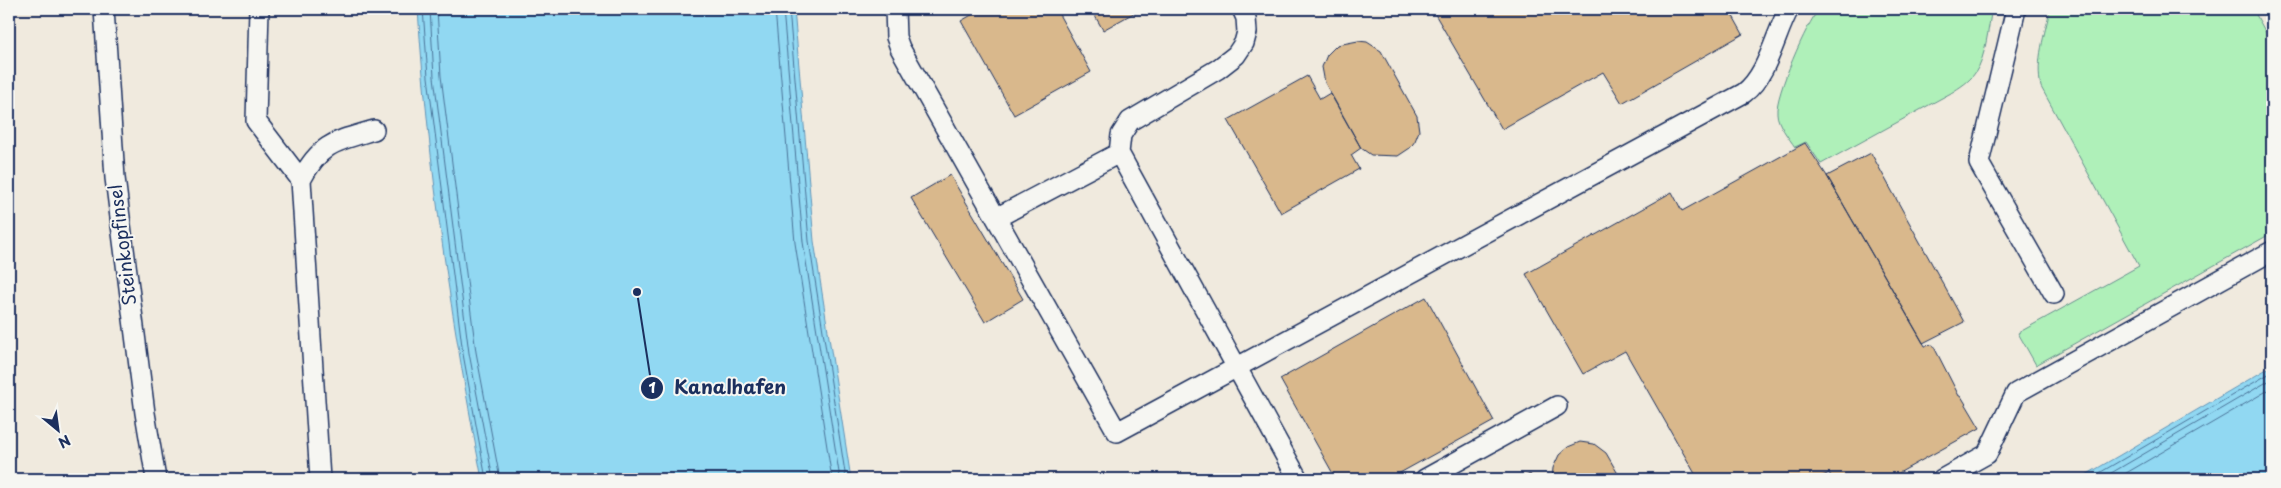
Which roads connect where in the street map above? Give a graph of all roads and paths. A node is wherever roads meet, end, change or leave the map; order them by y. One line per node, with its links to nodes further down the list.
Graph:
1 (104, 9): 15 (lane, Steinkopfinsel)
2 (259, 9): 9 (lane)
3 (895, 9): 10 (lane)
4 (1242, 9): 8 (lane)
5 (1789, 9): 13 (lane)
6 (2016, 9): 12 (lane)
7 (374, 130): 9 (lane)
8 (1119, 153): 10 (lane); 13 (lane)
9 (301, 180): 16 (lane)
10 (996, 218): 13 (lane)
11 (2272, 251): 19 (lane)
12 (2054, 294)
13 (1235, 368): 17 (lane)
14 (1557, 406): 18 (lane)
15 (156, 479)
16 (320, 479)
17 (1298, 479)
18 (1425, 479)
19 (1942, 479)

